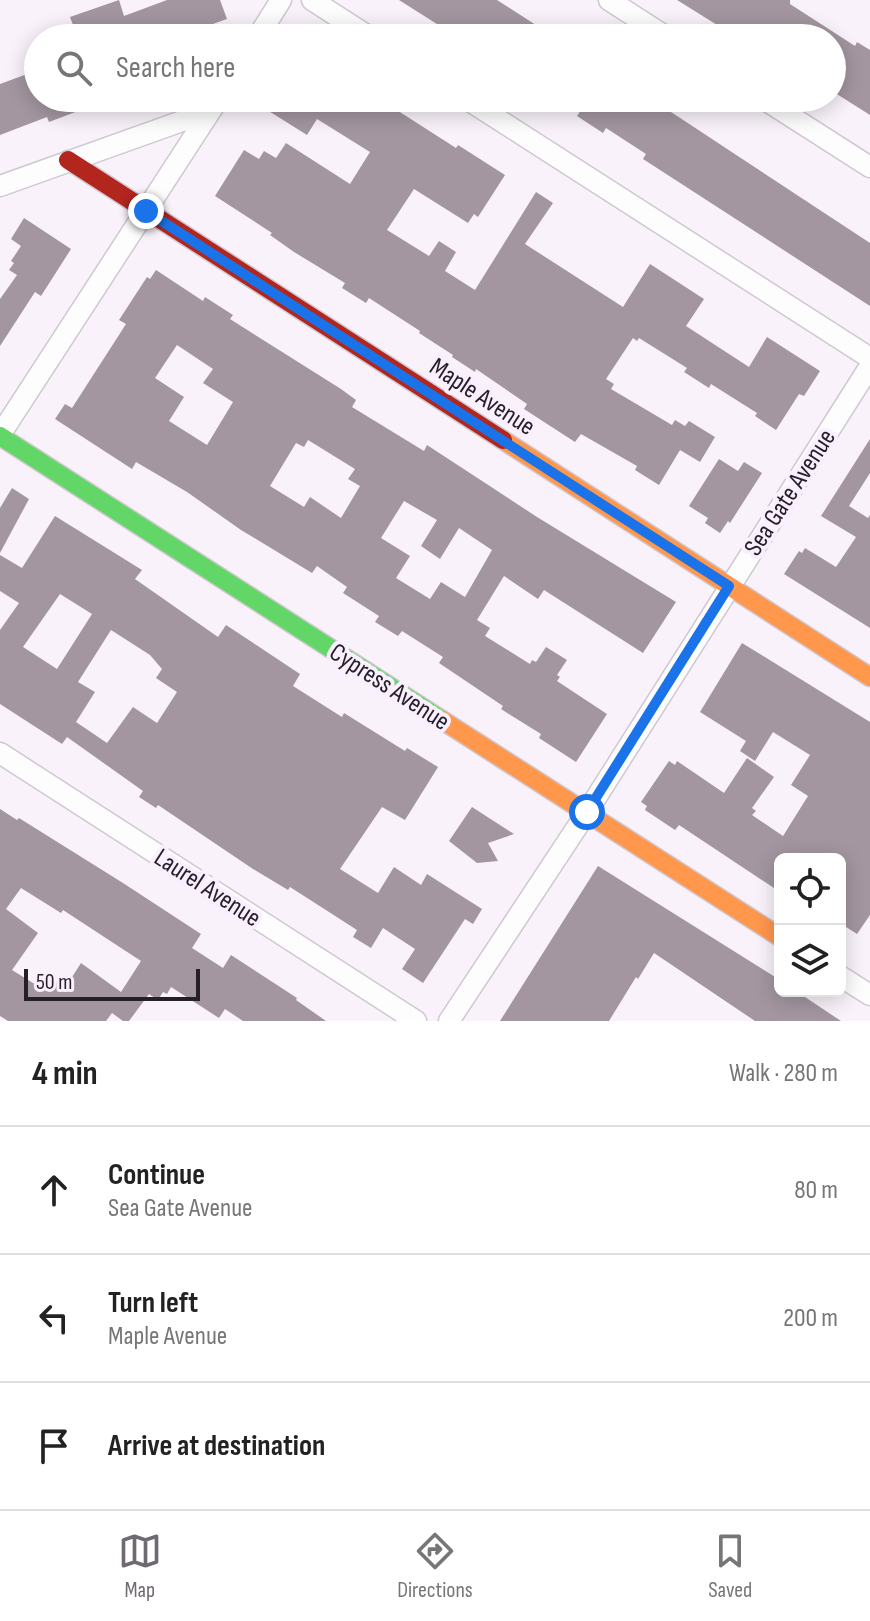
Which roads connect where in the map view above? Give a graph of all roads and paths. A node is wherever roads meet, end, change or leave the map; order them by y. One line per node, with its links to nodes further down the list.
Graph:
1 (281, 0): 4 (street)
2 (312, 0): 5 (street)
3 (609, 0): 6 (street)
4 (266, 24)
5 (349, 24)
6 (646, 24)
7 (193, 112): 11 (street)
8 (209, 112): 14 (street)
9 (487, 112): 15 (street)
10 (784, 112): 12 (street)
11 (68, 160): 13 (street); 14 (street, Maple Avenue)
12 (870, 167)
13 (0, 186)
14 (146, 211): 17 (street); 18 (street, Maple Avenue)
15 (870, 358)
16 (870, 366): 18 (street, Sea Gate Avenue)
17 (0, 436): 21 (street, Cypress Avenue)
18 (729, 586): 19 (street, Maple Avenue); 21 (street, Sea Gate Avenue)
19 (870, 677)
20 (0, 753): 25 (street, Laurel Avenue)
21 (587, 812): 22 (street, Cypress Avenue); 26 (street, Sea Gate Avenue)
22 (774, 933)
23 (846, 980): 24 (street)
24 (870, 995)
25 (416, 1021)
26 (449, 1021)

